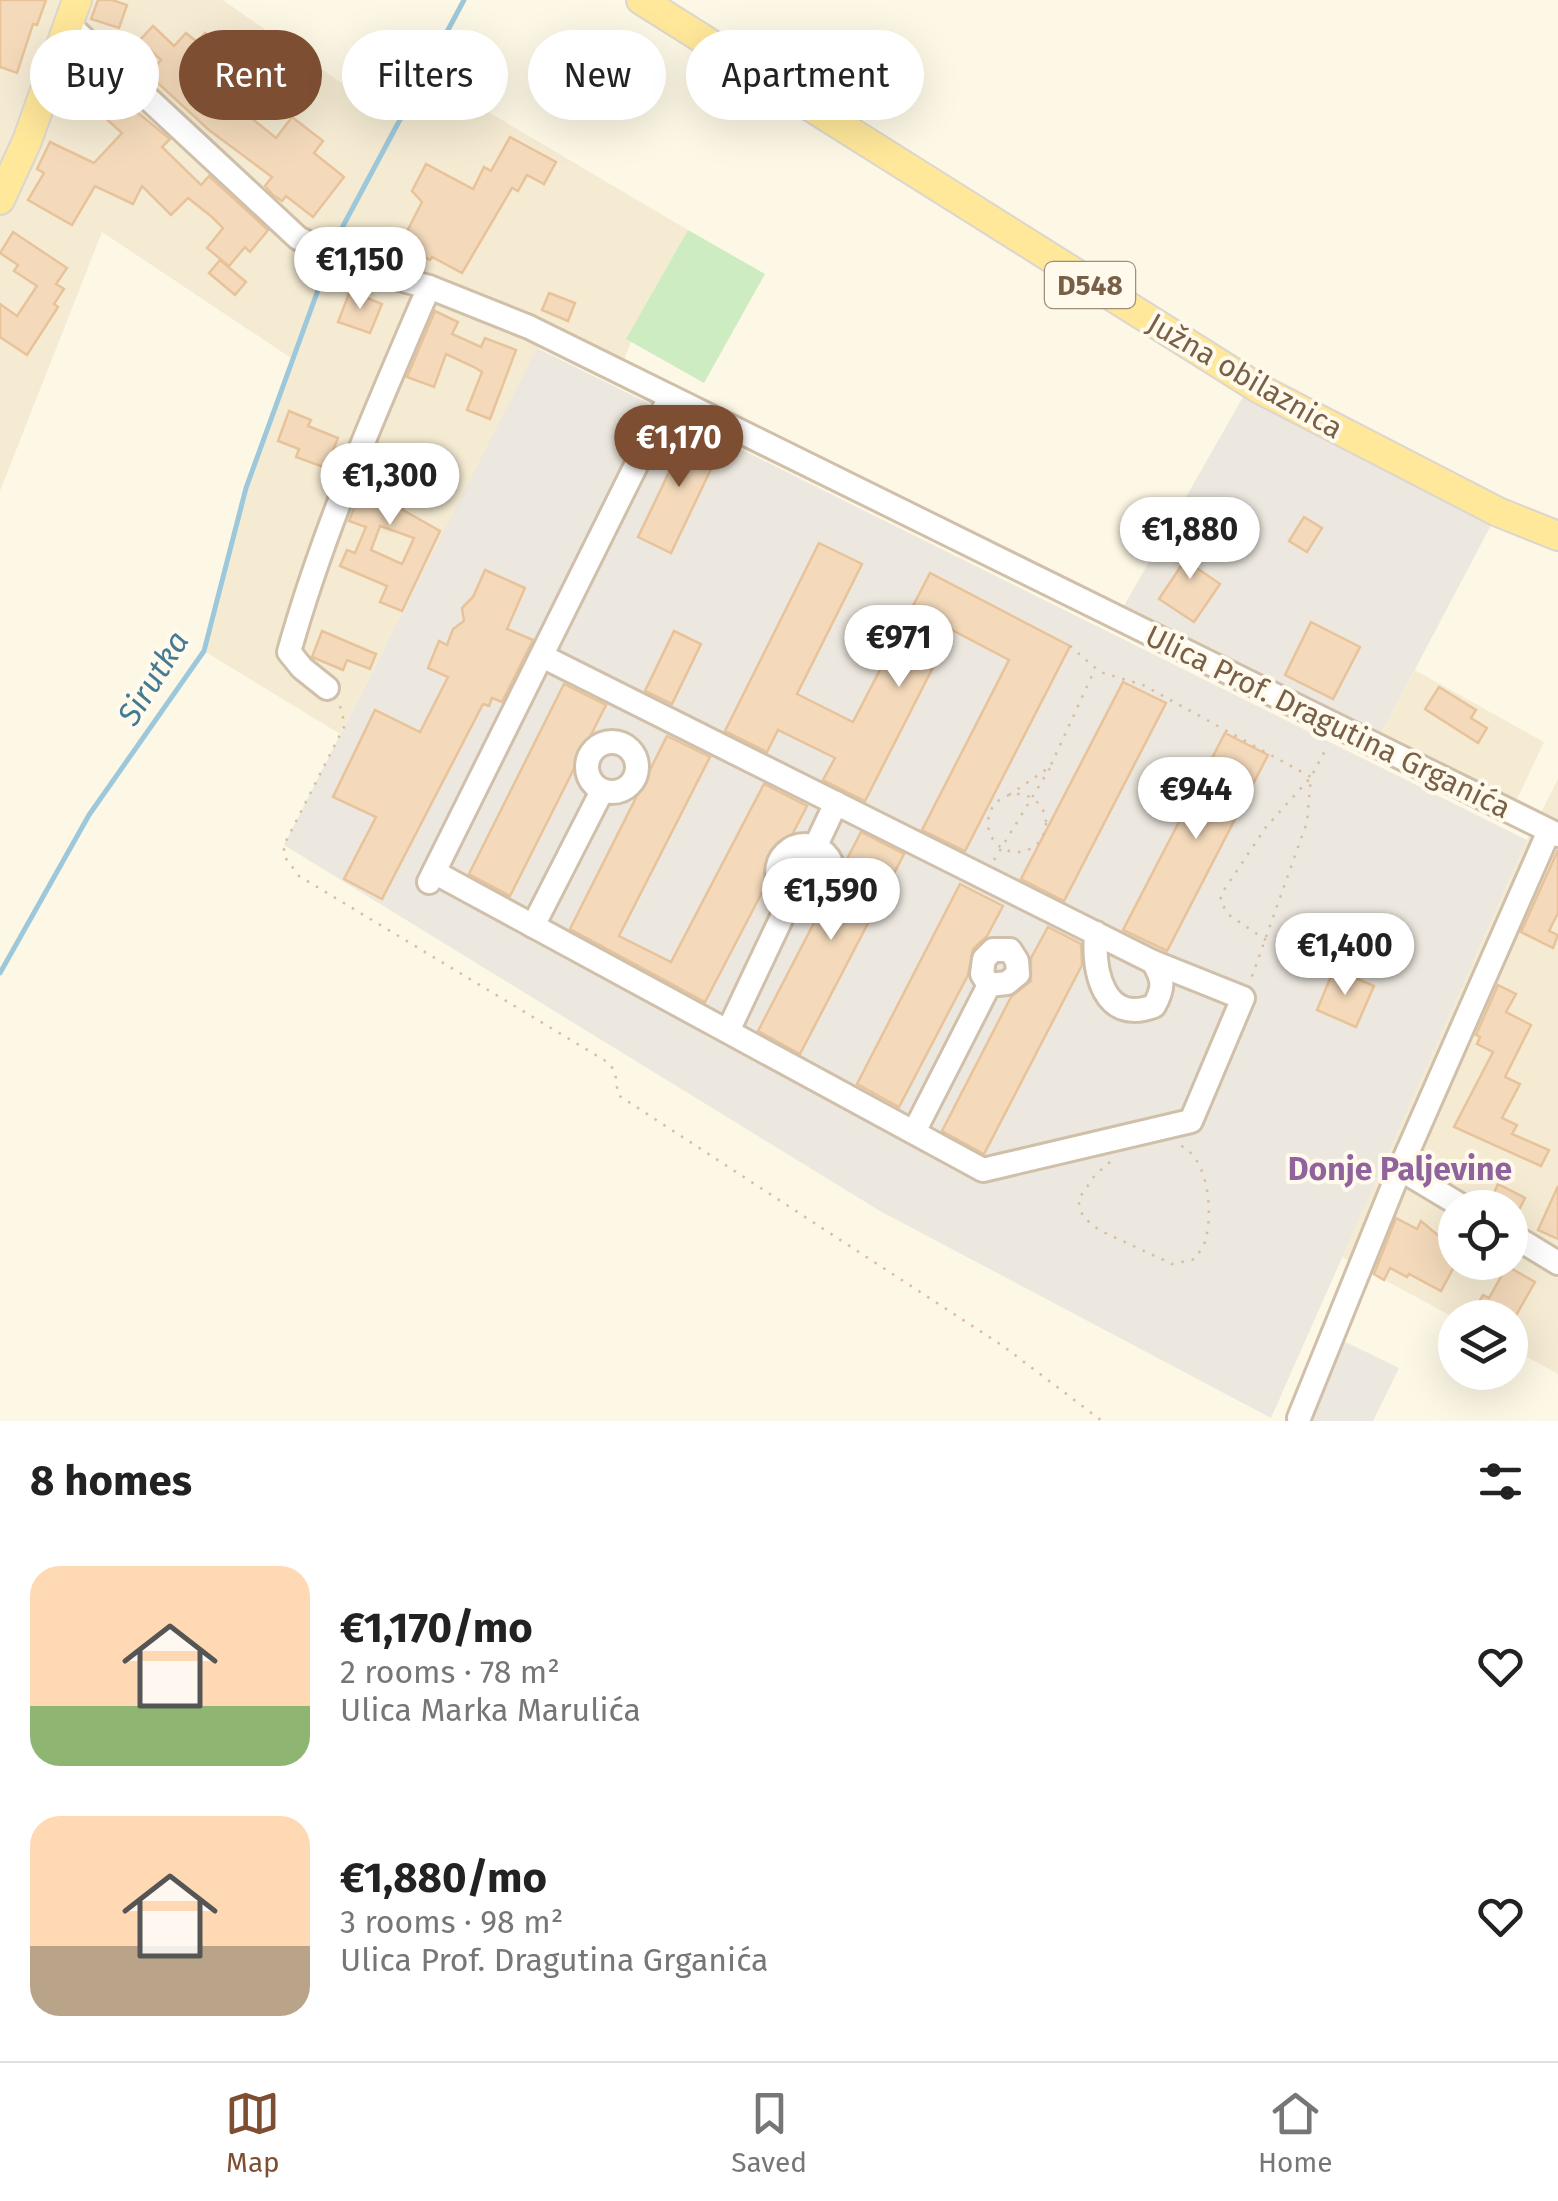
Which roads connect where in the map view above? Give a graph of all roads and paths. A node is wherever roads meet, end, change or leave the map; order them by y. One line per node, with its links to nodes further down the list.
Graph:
1 (641, 0): 6 (main road, Južna obilaznica / D548)
2 (73, 13): 3 (main road); 4 (street, Ulica Prof. Dragutina Grganića)
3 (0, 200)
4 (429, 287): 5 (street, Ulica Prof. Dragutina Grganića); 10 (street)
5 (670, 398): 8 (street); 18 (street, Ulica Prof. Dragutina Grganića)
6 (1558, 536)
7 (1070, 646): 9 (path)
8 (542, 656): 17 (street); 21 (street)
9 (1096, 668): 12 (path); 13 (path)
10 (328, 688): 36 (path)
11 (1326, 748): 13 (path)
12 (1050, 767): 15 (path); 16 (path)
13 (1310, 777): 23 (path); 23 (path)
14 (602, 791): 21 (street)
15 (1008, 795): 16 (path); 19 (path)
16 (1031, 798): 19 (path); 19 (path)
17 (836, 803): 20 (street); 27 (street)
18 (1554, 833): 31 (street, Ulica Prof. Dragutina Grganića)
19 (1002, 847): 20 (path)
20 (986, 878): 22 (street)
21 (533, 926): 27 (street)
22 (1096, 933): 24 (street); 24 (street)
23 (1267, 940): 26 (path)
24 (1153, 962): 26 (street)
25 (990, 985): 29 (street)
26 (1243, 998): 28 (street)
27 (728, 1031): 29 (street)
28 (1191, 1120): 30 (street); 30 (path)
29 (914, 1132): 30 (street)
30 (1111, 1140)
31 (1400, 1169): 32 (street); 35 (street, Ulica Prof. Dragutina Grganića)
32 (1438, 1192)
33 (1528, 1245): 34 (street)
34 (1558, 1263)
35 (1300, 1418)
36 (1102, 1421)

